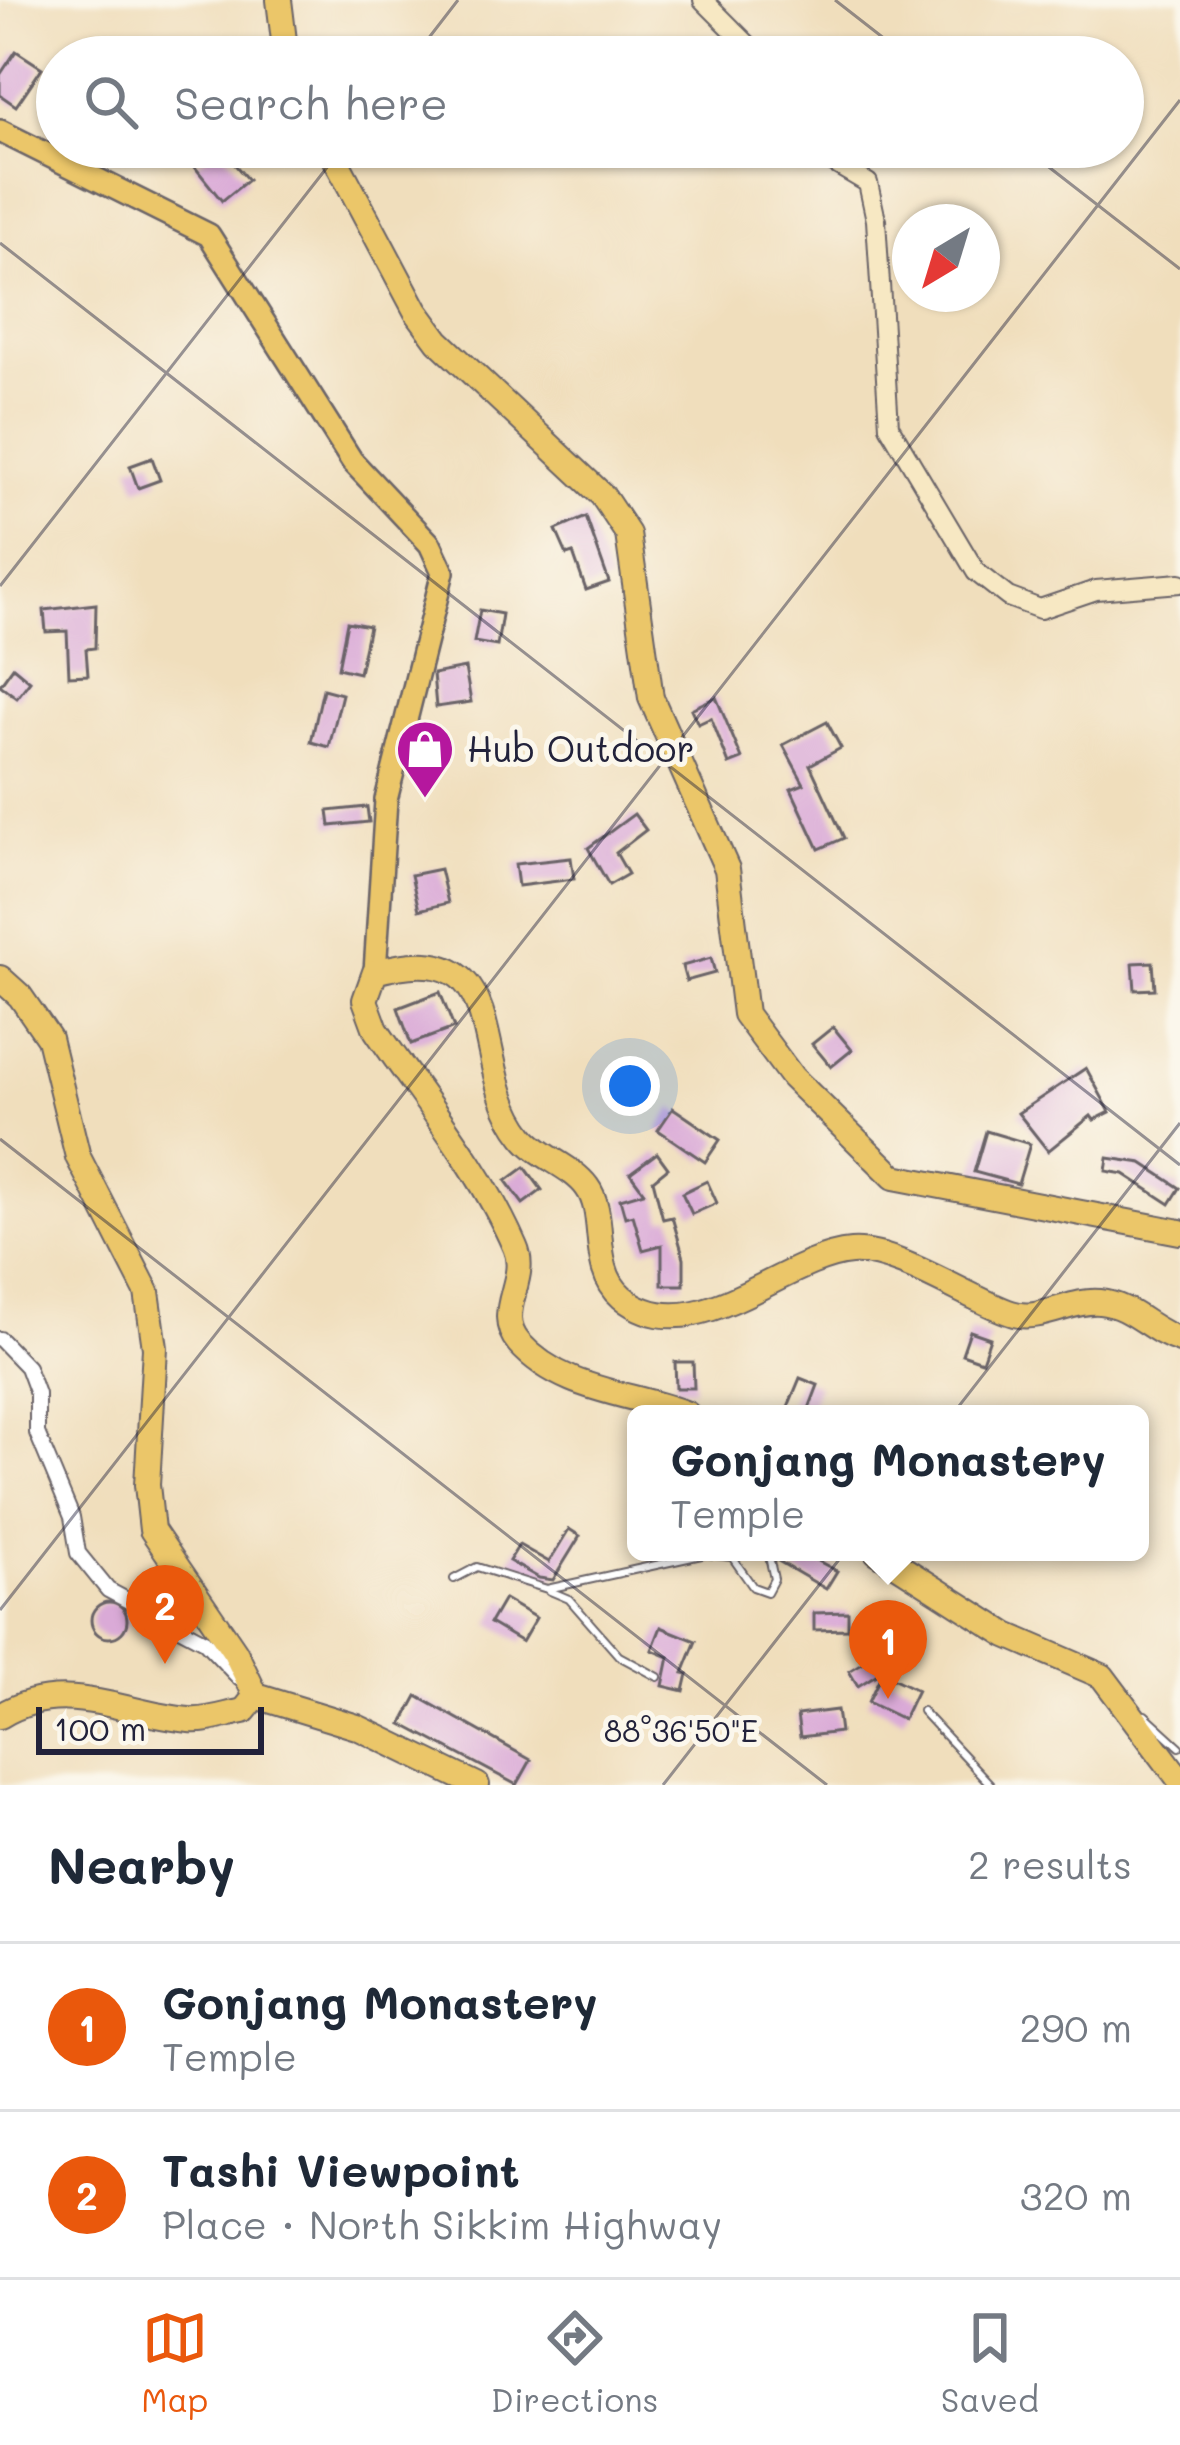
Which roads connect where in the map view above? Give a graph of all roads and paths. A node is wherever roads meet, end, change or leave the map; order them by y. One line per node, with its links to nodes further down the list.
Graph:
1 (279, 0): 3 (highway)
2 (703, 0): 4 (street)
3 (283, 36)
4 (739, 36)
5 (0, 131): 6 (main road)
6 (36, 149)
7 (74, 168): 11 (main road)
8 (339, 168): 13 (highway)
9 (843, 168): 10 (street)
10 (1180, 583)
11 (376, 972): 15 (highway); 16 (highway)
12 (0, 978): 25 (highway)
13 (1180, 1232)
14 (0, 1339): 25 (street)
15 (1180, 1340)
16 (655, 1405)
17 (674, 1561): 22 (lane)
18 (735, 1561): 19 (lane)
19 (770, 1561)
20 (891, 1561): 23 (highway)
21 (454, 1579): 22 (lane)
22 (547, 1589): 24 (lane)
23 (1102, 1676): 28 (lane); 29 (highway)
24 (658, 1677)
25 (256, 1696): 27 (highway); 30 (highway)
26 (922, 1711): 31 (lane)
27 (0, 1716)
28 (1180, 1748)
29 (1180, 1780)
30 (477, 1785)
31 (991, 1785)

